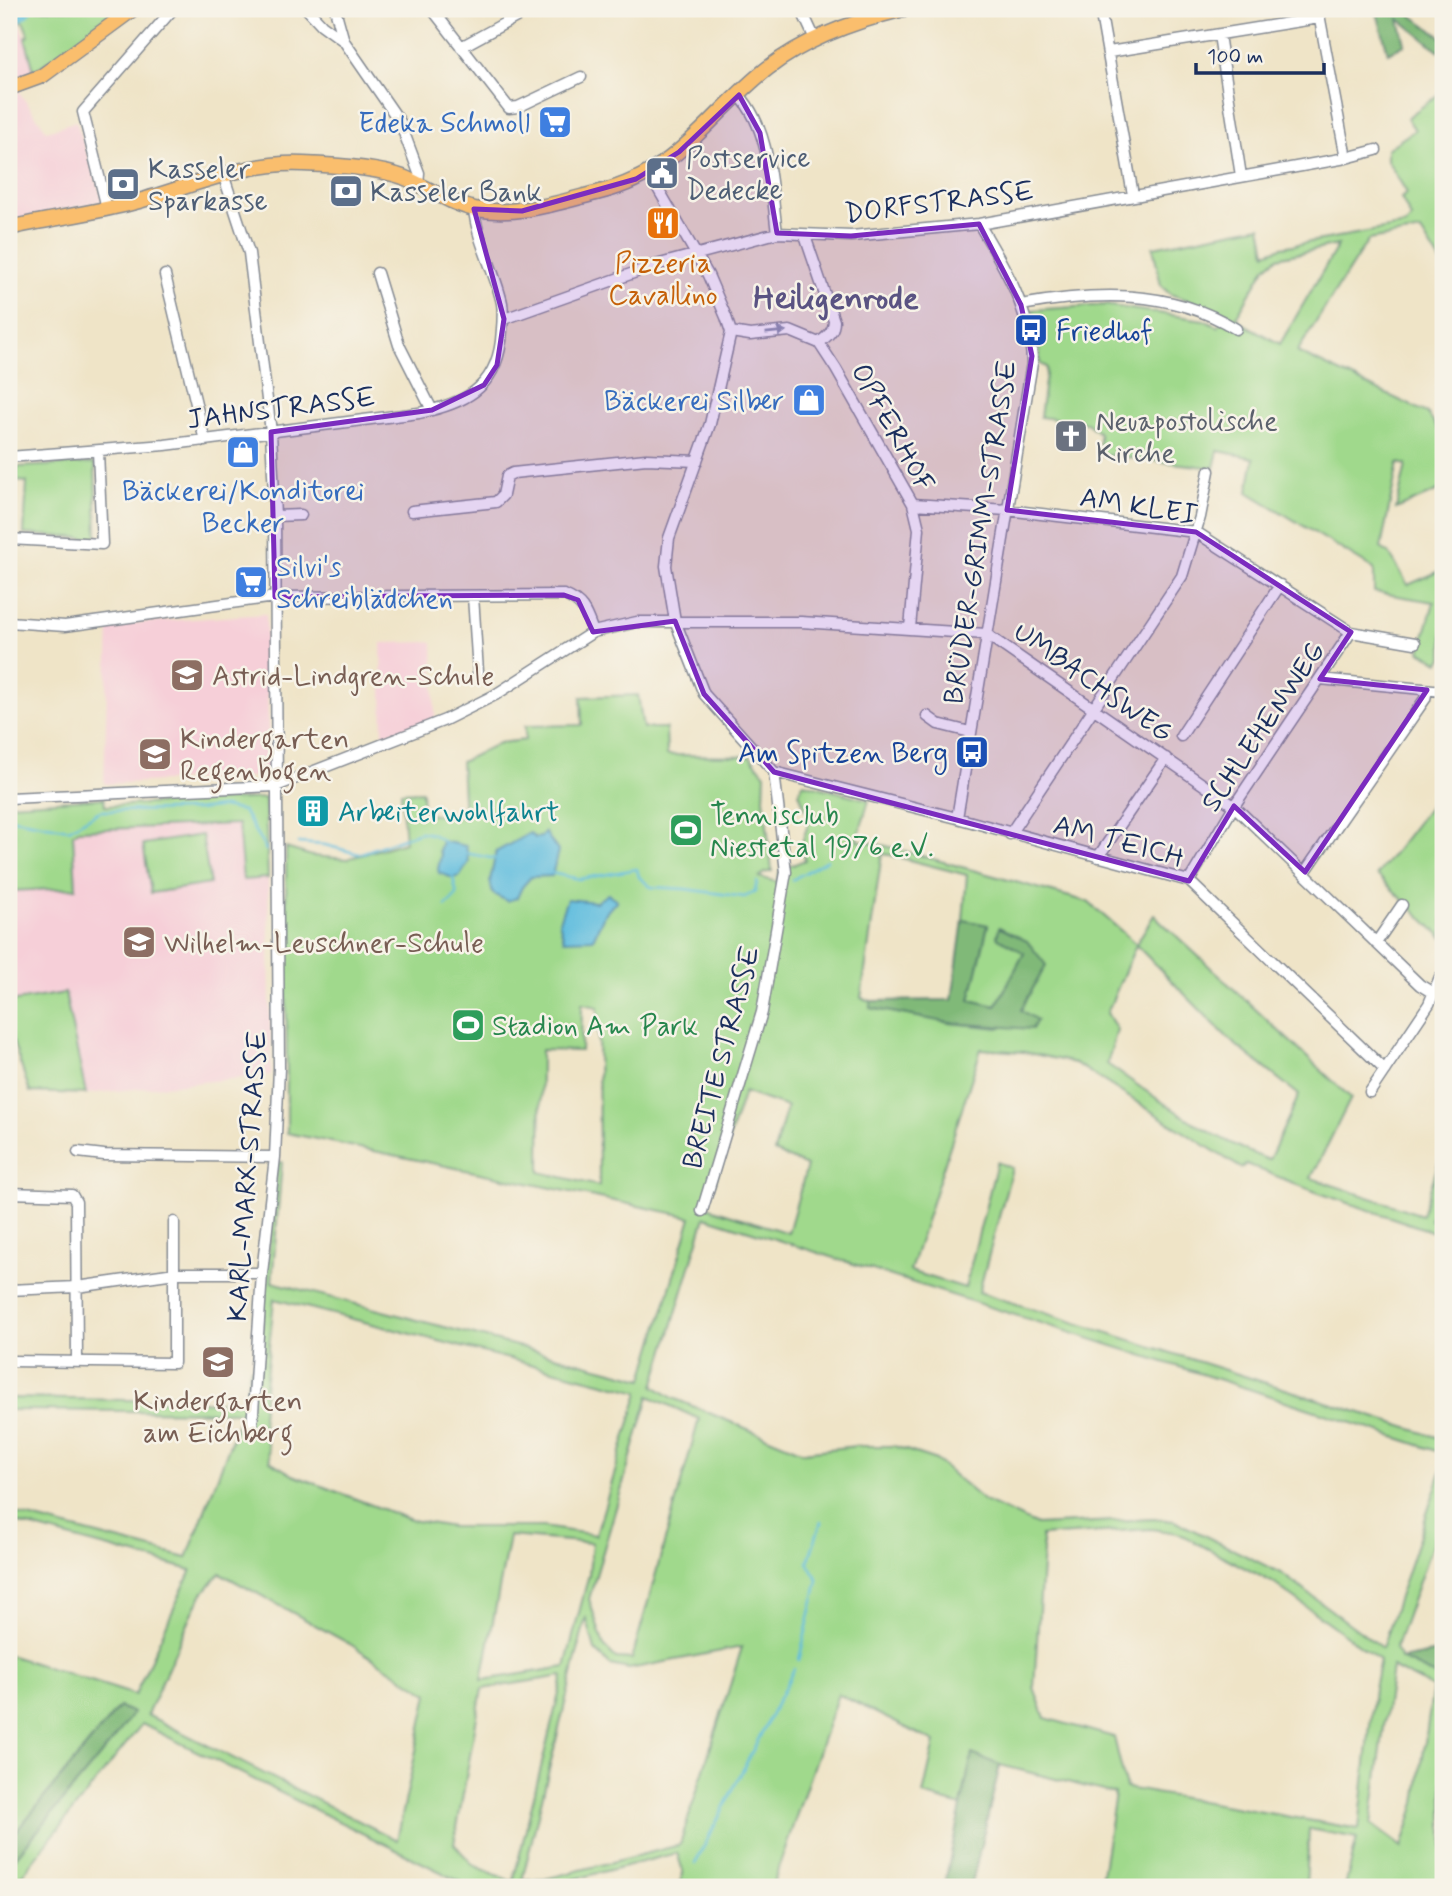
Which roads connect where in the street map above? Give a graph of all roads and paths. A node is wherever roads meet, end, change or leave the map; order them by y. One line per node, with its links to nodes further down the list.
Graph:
1 (133, 9): 17 (main road)
2 (173, 9): 26 (street)
3 (307, 9): 13 (street)
4 (335, 9): 13 (street)
5 (432, 9): 14 (street)
6 (802, 9): 12 (street)
7 (904, 9): 12 (main road)
8 (1100, 9): 15 (street)
9 (526, 10): 14 (street)
10 (1318, 13): 11 (street); 20 (street)
11 (1219, 35): 15 (street); 22 (street)
12 (815, 39): 18 (main road)
13 (344, 41): 24 (street)
14 (461, 47): 16 (street)
15 (1109, 52): 25 (street)
16 (581, 77)
17 (9, 89)
18 (739, 95): 21 (main road); 30 (street)
19 (1376, 150): 20 (street, DORFSTRASSE)
20 (1346, 158): 22 (street, DORFSTRASSE)
21 (649, 173): 27 (main road); 32 (street)
22 (1241, 176): 25 (street, DORFSTRASSE)
23 (224, 177): 24 (main road); 26 (main road); 41 (street, KARL-MARX-STRASSE)
24 (418, 184): 27 (main road)
25 (1133, 195): 28 (street, DORFSTRASSE)
26 (107, 208): 29 (main road)
27 (474, 209): 36 (street)
28 (979, 224): 31 (street, DORFSTRASSE); 35 (street, BRÜDER-GRIMM-STRASSE)
29 (9, 228)
30 (777, 233): 31 (street, DORFSTRASSE); 32 (street, DORFSTRASSE)
31 (805, 236): 39 (street)
32 (694, 253): 36 (street, DORFSTRASSE); 38 (street)
33 (377, 272): 40 (street)
34 (165, 275): 42 (street)
35 (1021, 305): 37 (street); 48 (street, BRÜDER-GRIMM-STRASSE)
36 (504, 319): 40 (street, JAHNSTRASSE)
37 (1236, 329)
38 (731, 332): 39 (street, OPFERHOF, one-way to 39); 45 (street)
39 (819, 343): 47 (street, OPFERHOF)
40 (432, 410): 41 (street, JAHNSTRASSE)
41 (271, 432): 42 (street, JAHNSTRASSE); 51 (street, KARL-MARX-STRASSE)
42 (205, 441): 43 (street, JAHNSTRASSE)
43 (98, 451): 44 (street, JAHNSTRASSE); 53 (street)
44 (9, 457)
45 (697, 461): 49 (street); 57 (street)
46 (1209, 471): 52 (street)
47 (913, 504): 48 (street, AM KLEI); 59 (street, OPFERHOF)
48 (1007, 510): 52 (street, AM KLEI); 62 (street, BRÜDER-GRIMM-STRASSE)
49 (412, 511)
50 (301, 515): 51 (street)
51 (275, 516): 56 (street, KARL-MARX-STRASSE)
52 (1196, 532): 54 (street, AM KLEI); 68 (street)
53 (9, 539)
54 (1280, 585): 61 (street, AM KLEI); 71 (street)
55 (473, 596): 56 (street); 60 (street); 64 (street)
56 (275, 597): 58 (street); 74 (street, KARL-MARX-STRASSE)
57 (675, 621): 59 (street, UMBACHSWEG); 60 (street, UMBACHSWEG); 73 (street)
58 (9, 622)
59 (910, 628): 62 (street, UMBACHSWEG)
60 (593, 632): 74 (street)
61 (1351, 632): 63 (street, AM KLEI); 65 (street, SCHLEHENWEG)
62 (986, 634): 68 (street, UMBACHSWEG); 70 (street, BRÜDER-GRIMM-STRASSE)
63 (1415, 643)
64 (478, 672)
65 (1320, 679): 66 (street); 76 (street, SCHLEHENWEG)
66 (1427, 690): 67 (street); 80 (street)
67 (1443, 691)
68 (1093, 709): 72 (street, UMBACHSWEG); 78 (street)
69 (927, 716): 70 (street, BRÜDER-GRIMM-STRASSE)
70 (970, 732): 77 (street, BRÜDER-GRIMM-STRASSE)
71 (1181, 736)
72 (1166, 758): 76 (street, UMBACHSWEG); 79 (street)
73 (774, 772): 77 (street, AM TEICH); 91 (street, BREITE STRASSE)
74 (275, 786): 75 (street); 89 (street, KARL-MARX-STRASSE)
75 (9, 798)
76 (1234, 806): 80 (street, UMBACHSWEG); 81 (street, SCHLEHENWEG)
77 (957, 818): 78 (street, AM TEICH)
78 (1010, 834): 79 (street, AM TEICH)
79 (1098, 857): 81 (street, AM TEICH)
80 (1305, 872): 83 (street, UMBACHSWEG)
81 (1188, 881): 86 (street, AM TEICH)
82 (1402, 905): 83 (street)
83 (1376, 943): 85 (street, UMBACHSWEG)
84 (1440, 977): 85 (street)
85 (1433, 993): 86 (street)
86 (1385, 1070): 87 (street)
87 (1370, 1092)
88 (78, 1152): 89 (street)
89 (275, 1157): 94 (street, KARL-MARX-STRASSE)
90 (9, 1194): 95 (street)
91 (702, 1211)
92 (174, 1222): 93 (street)
93 (176, 1273): 94 (street); 95 (street); 98 (street)
94 (262, 1273): 99 (street, KARL-MARX-STRASSE)
95 (77, 1287): 96 (street); 98 (street)
96 (9, 1290)
97 (9, 1361): 98 (street)
98 (77, 1361)
99 (252, 1428)

